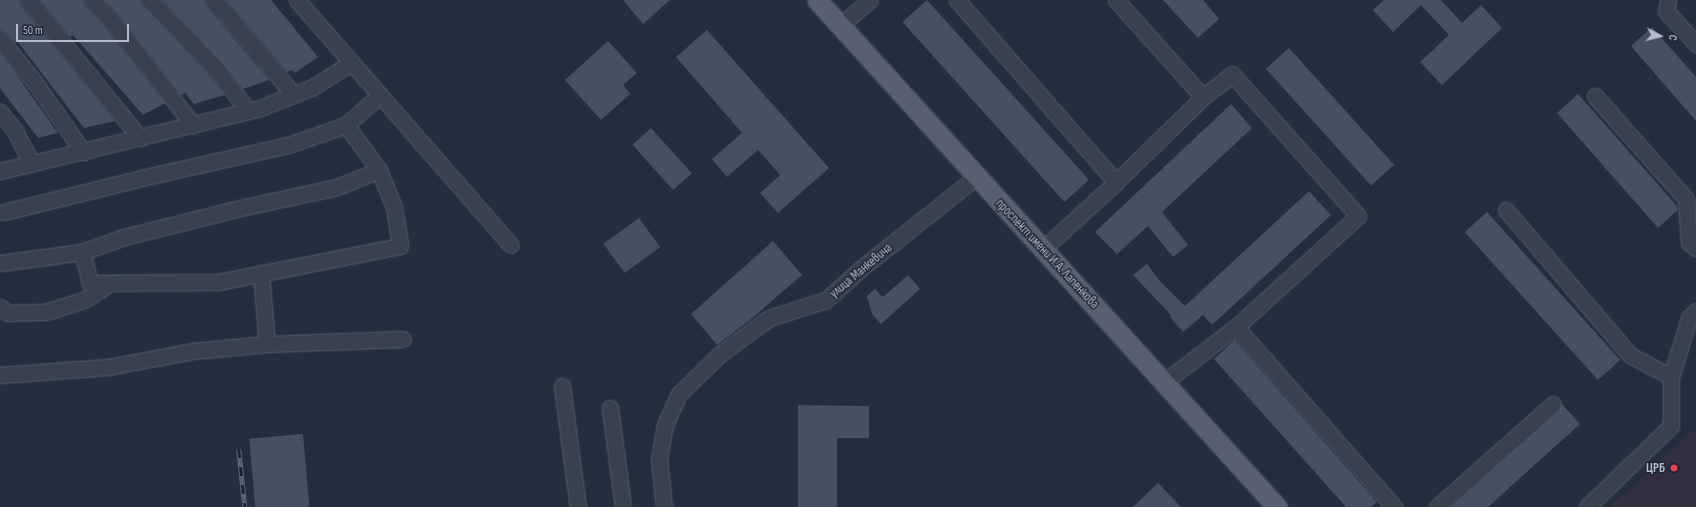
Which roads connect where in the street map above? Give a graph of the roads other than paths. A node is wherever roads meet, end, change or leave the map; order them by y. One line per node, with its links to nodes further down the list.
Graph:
1 (28, 0): 23 (street)
2 (92, 0): 21 (street)
3 (149, 0): 19 (street)
4 (214, 0): 15 (street)
5 (297, 0): 14 (street)
6 (817, 0): 11 (main road, проспект имени И.А. Лапенкова)
7 (870, 0): 11 (street)
8 (957, 0): 29 (street)
9 (1116, 0): 18 (street)
10 (1668, 0): 13 (street)
11 (841, 25): 28 (main road, проспект имени И.А. Лапенкова)
12 (0, 39): 24 (street)
13 (1696, 44)
14 (351, 62): 15 (street); 16 (street)
15 (294, 95): 19 (street)
16 (380, 95): 22 (street); 33 (street)
17 (1594, 96): 30 (street)
18 (1204, 97): 29 (street); 42 (street)
19 (248, 111): 21 (street)
20 (0, 112): 25 (street)
21 (193, 125): 23 (street)
22 (346, 125): 26 (street); 32 (street)
23 (140, 138): 24 (street)
24 (82, 152): 25 (street)
25 (32, 164): 27 (street)
26 (379, 170): 36 (street); 38 (street)
27 (0, 171)
28 (976, 177): 34 (main road, проспект имени И.А. Лапенкова); 53 (street, улица Манкевича)
29 (1116, 182): 34 (street)
30 (1691, 194): 35 (street)
31 (1506, 210): 46 (street)
32 (4, 212)
33 (511, 245)
34 (1043, 248): 47 (main road, проспект имени И.А. Лапенкова)
35 (1696, 248)
36 (82, 252): 37 (street); 39 (street)
37 (0, 263)
38 (261, 274): 39 (street); 44 (street)
39 (110, 283): 40 (street)
40 (0, 307)
41 (1696, 311): 46 (street)
42 (1236, 327): 47 (street); 55 (street)
43 (403, 339): 44 (street)
44 (267, 344): 45 (street)
45 (0, 375)
46 (1671, 377): 57 (street)
47 (1164, 382): 54 (main road, проспект имени И.А. Лапенкова)
48 (562, 386): 51 (street)
49 (1553, 404): 56 (street)
50 (610, 408): 52 (street)
51 (578, 507)
52 (623, 507)
53 (664, 507)
54 (1277, 507)
55 (1394, 507)
56 (1437, 507)
57 (1587, 507)

